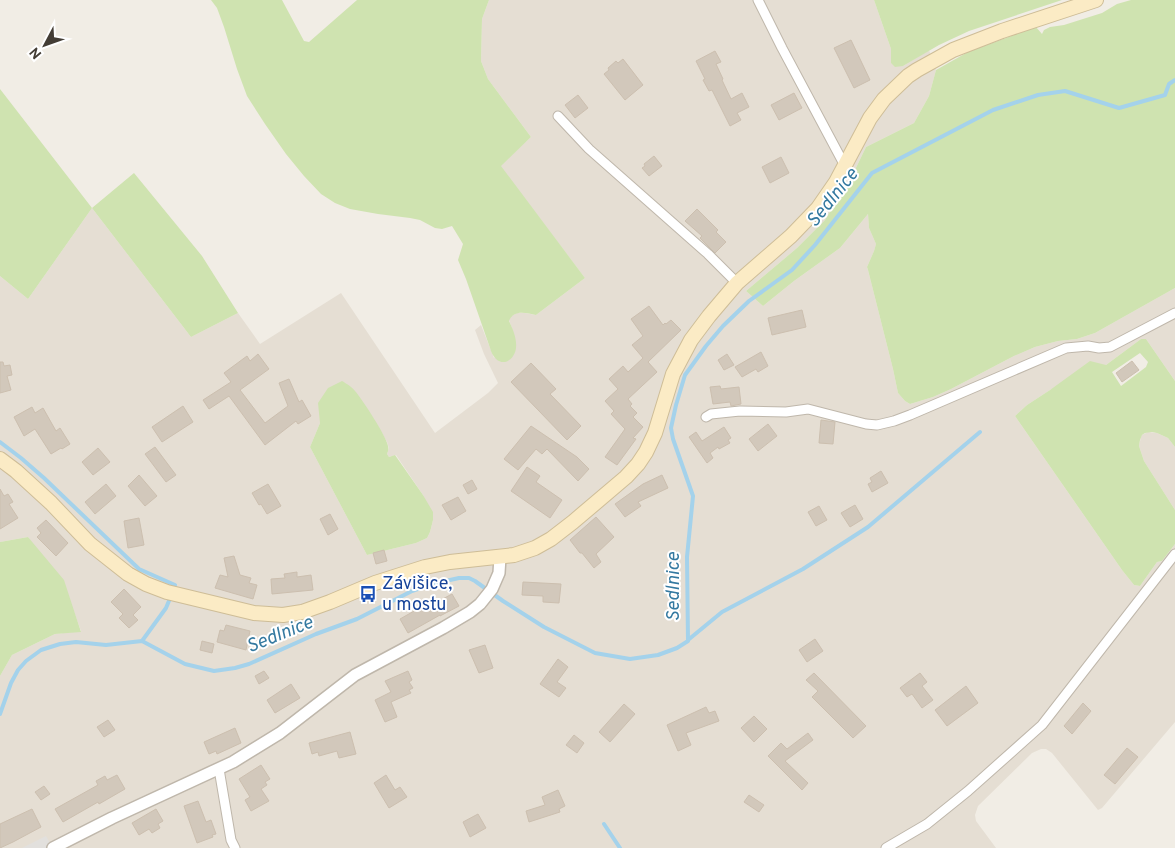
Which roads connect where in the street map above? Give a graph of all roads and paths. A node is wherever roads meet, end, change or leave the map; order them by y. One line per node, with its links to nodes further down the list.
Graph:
1 (758, 0): 4 (street)
2 (1096, 0): 4 (main road)
3 (558, 116): 5 (street)
4 (845, 166): 5 (main road)
5 (737, 283): 10 (main road)
6 (1175, 312): 7 (street)
7 (706, 417)
8 (0, 459): 10 (main road)
9 (1175, 554): 14 (street)
10 (500, 557): 11 (street)
11 (219, 769): 12 (street); 13 (street)
12 (53, 848)
13 (235, 848)
14 (886, 848)

